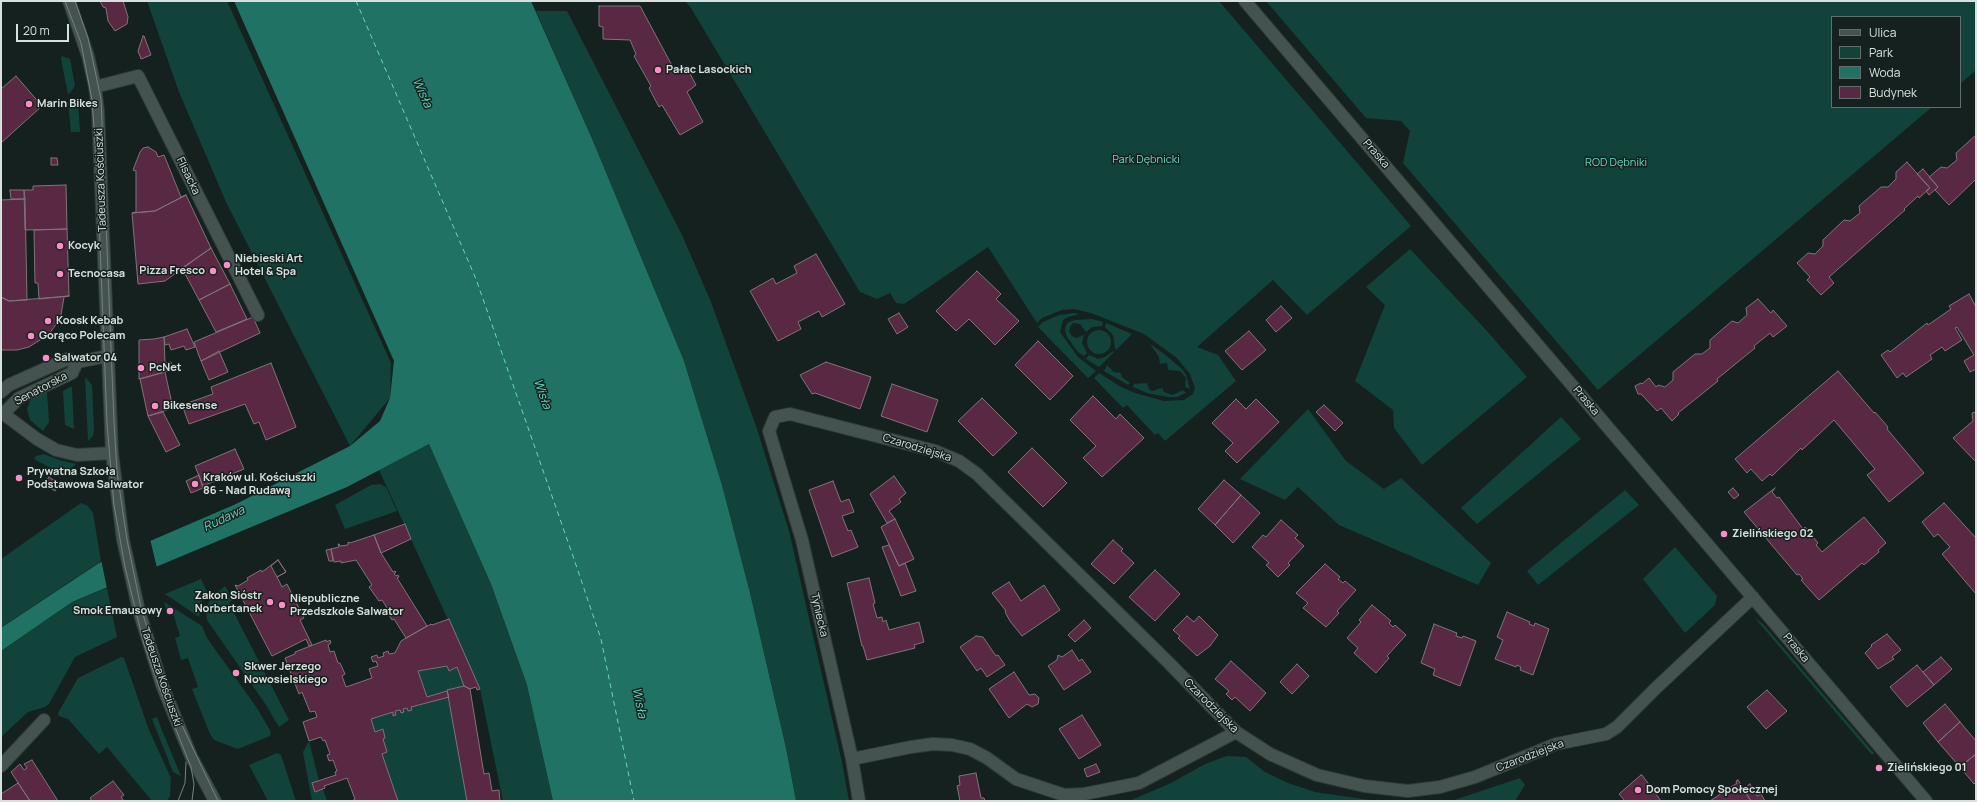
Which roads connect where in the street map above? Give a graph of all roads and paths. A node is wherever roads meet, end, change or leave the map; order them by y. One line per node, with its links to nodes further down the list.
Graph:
1 (69, 1): 3 (street, Tadeusza Kościuszki)
2 (1245, 1): 11 (street, Praska)
3 (95, 87): 4 (street, Flisacka); 5 (street, Tadeusza Kościuszki)
4 (258, 316)
5 (108, 356): 6 (street, Senatorska); 10 (street, Tadeusza Kościuszki)
6 (77, 362): 7 (street, Senatorska); 8 (street, Senatorska)
7 (1, 392)
8 (2, 413): 10 (street, Senatorska)
9 (769, 431): 13 (street, Czarodziejska); 14 (street, Tyniecka)
10 (112, 453): 16 (street, Tadeusza Kościuszki)
11 (1754, 597): 13 (street, Czarodziejska); 18 (street, Praska)
12 (44, 720): 15 (street)
13 (1236, 732): 14 (street)
14 (852, 759): 17 (street, Tyniecka)
15 (1, 766)
16 (215, 801)
17 (859, 801)
18 (1926, 801)

